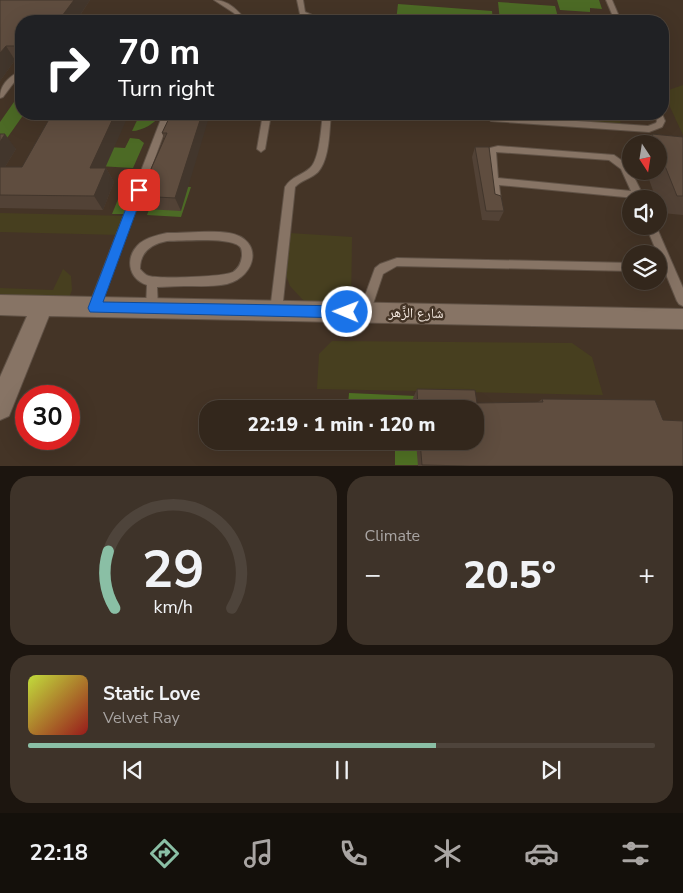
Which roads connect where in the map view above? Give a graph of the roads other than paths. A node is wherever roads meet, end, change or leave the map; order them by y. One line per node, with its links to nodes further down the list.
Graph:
1 (217, 0): 4 (lane)
2 (300, 0): 5 (lane)
3 (609, 0): 6 (lane)
4 (237, 15)
5 (306, 15)
6 (615, 15)
7 (15, 77): 8 (lane)
8 (0, 95)
9 (165, 120): 25 (lane)
10 (266, 120): 14 (lane)
11 (326, 120): 27 (lane)
12 (520, 120): 13 (lane)
13 (661, 120)
14 (261, 149)
15 (494, 181): 16 (lane); 17 (lane); 18 (lane)
16 (636, 190)
17 (622, 195)
18 (496, 201)
19 (622, 267): 28 (lane)
20 (667, 273): 22 (lane)
21 (152, 282): 21 (lane); 26 (lane)
22 (683, 301)
23 (0, 305): 24 (street, شارع الزَّهر)
24 (42, 306): 25 (street, شارع الزَّهر); 30 (street)
25 (94, 308): 26 (street, شارع الزَّهر)
26 (152, 308): 27 (street, شارع الزَّهر)
27 (276, 311): 28 (street, شارع الزَّهر)
28 (365, 312): 29 (street, شارع الزَّهر)
29 (683, 319)
30 (0, 407)

